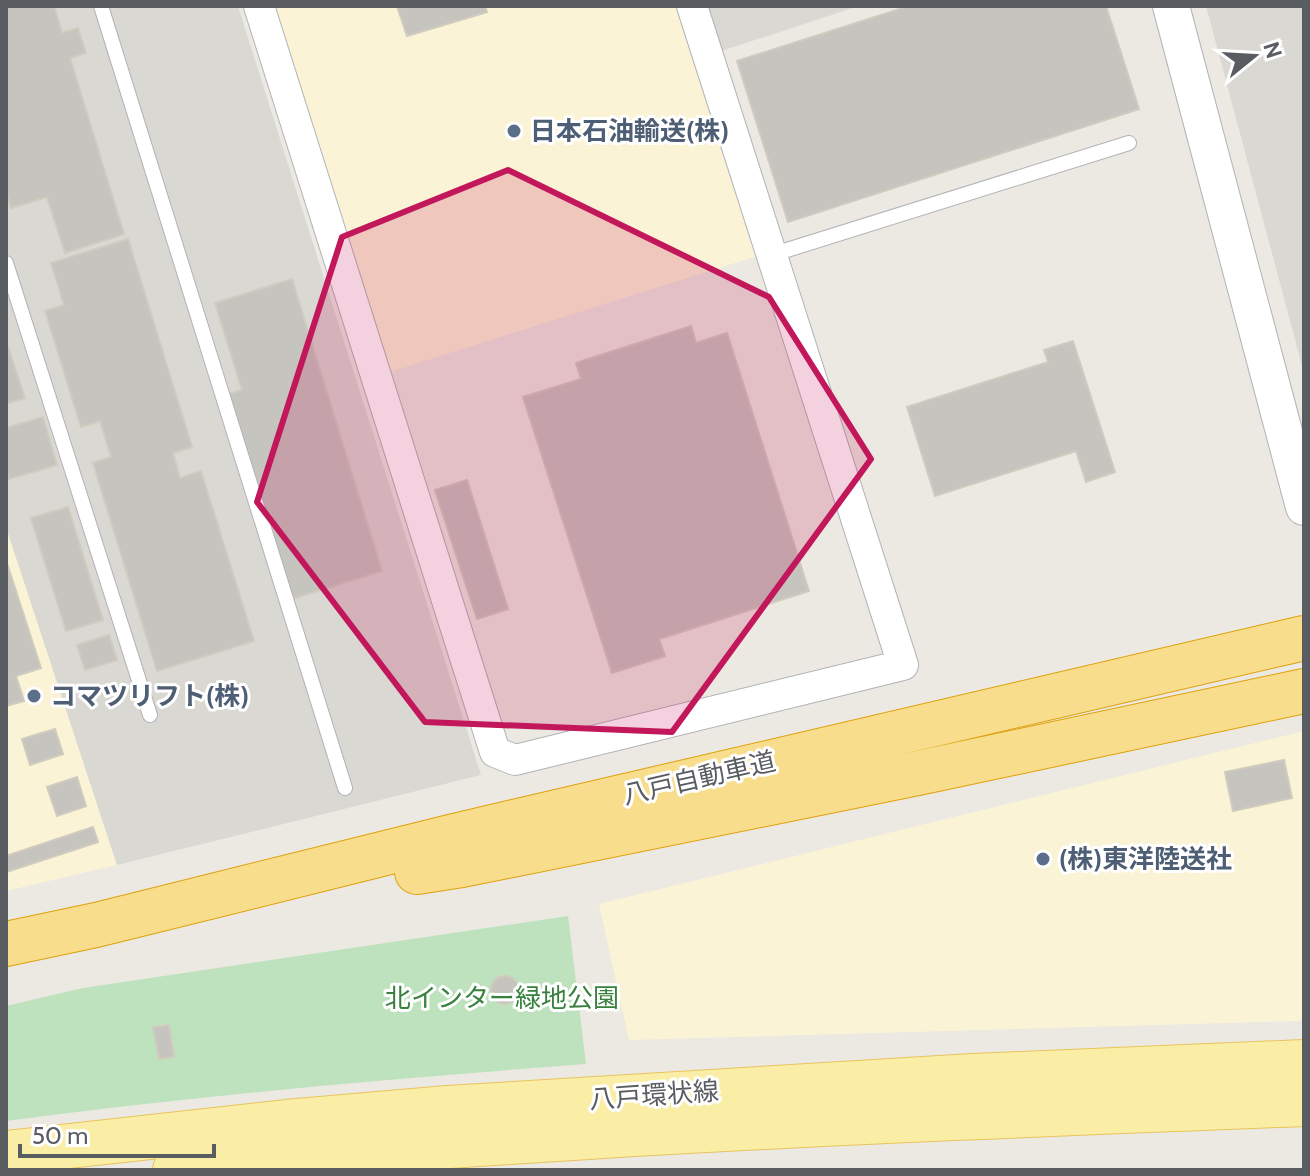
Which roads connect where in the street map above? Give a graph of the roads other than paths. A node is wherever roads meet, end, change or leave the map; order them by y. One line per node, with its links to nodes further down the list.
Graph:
1 (101, 6): 12 (lane)
2 (259, 6): 6 (street)
3 (692, 6): 6 (street)
4 (1171, 6): 8 (street)
5 (1129, 143): 6 (lane)
6 (771, 255)
7 (6, 263): 11 (lane)
8 (1304, 507)
9 (1292, 641): 13 (highway, 八戸自動車道)
10 (1302, 692): 13 (highway, 八戸自動車道)
11 (150, 715)
12 (345, 788)
13 (96, 925): 14 (highway, 八戸自動車道)
14 (6, 944)
15 (1304, 1062): 17 (main road, 八戸環状線)
16 (1304, 1104): 18 (main road, 八戸環状線)
17 (6, 1153)
18 (175, 1170)

